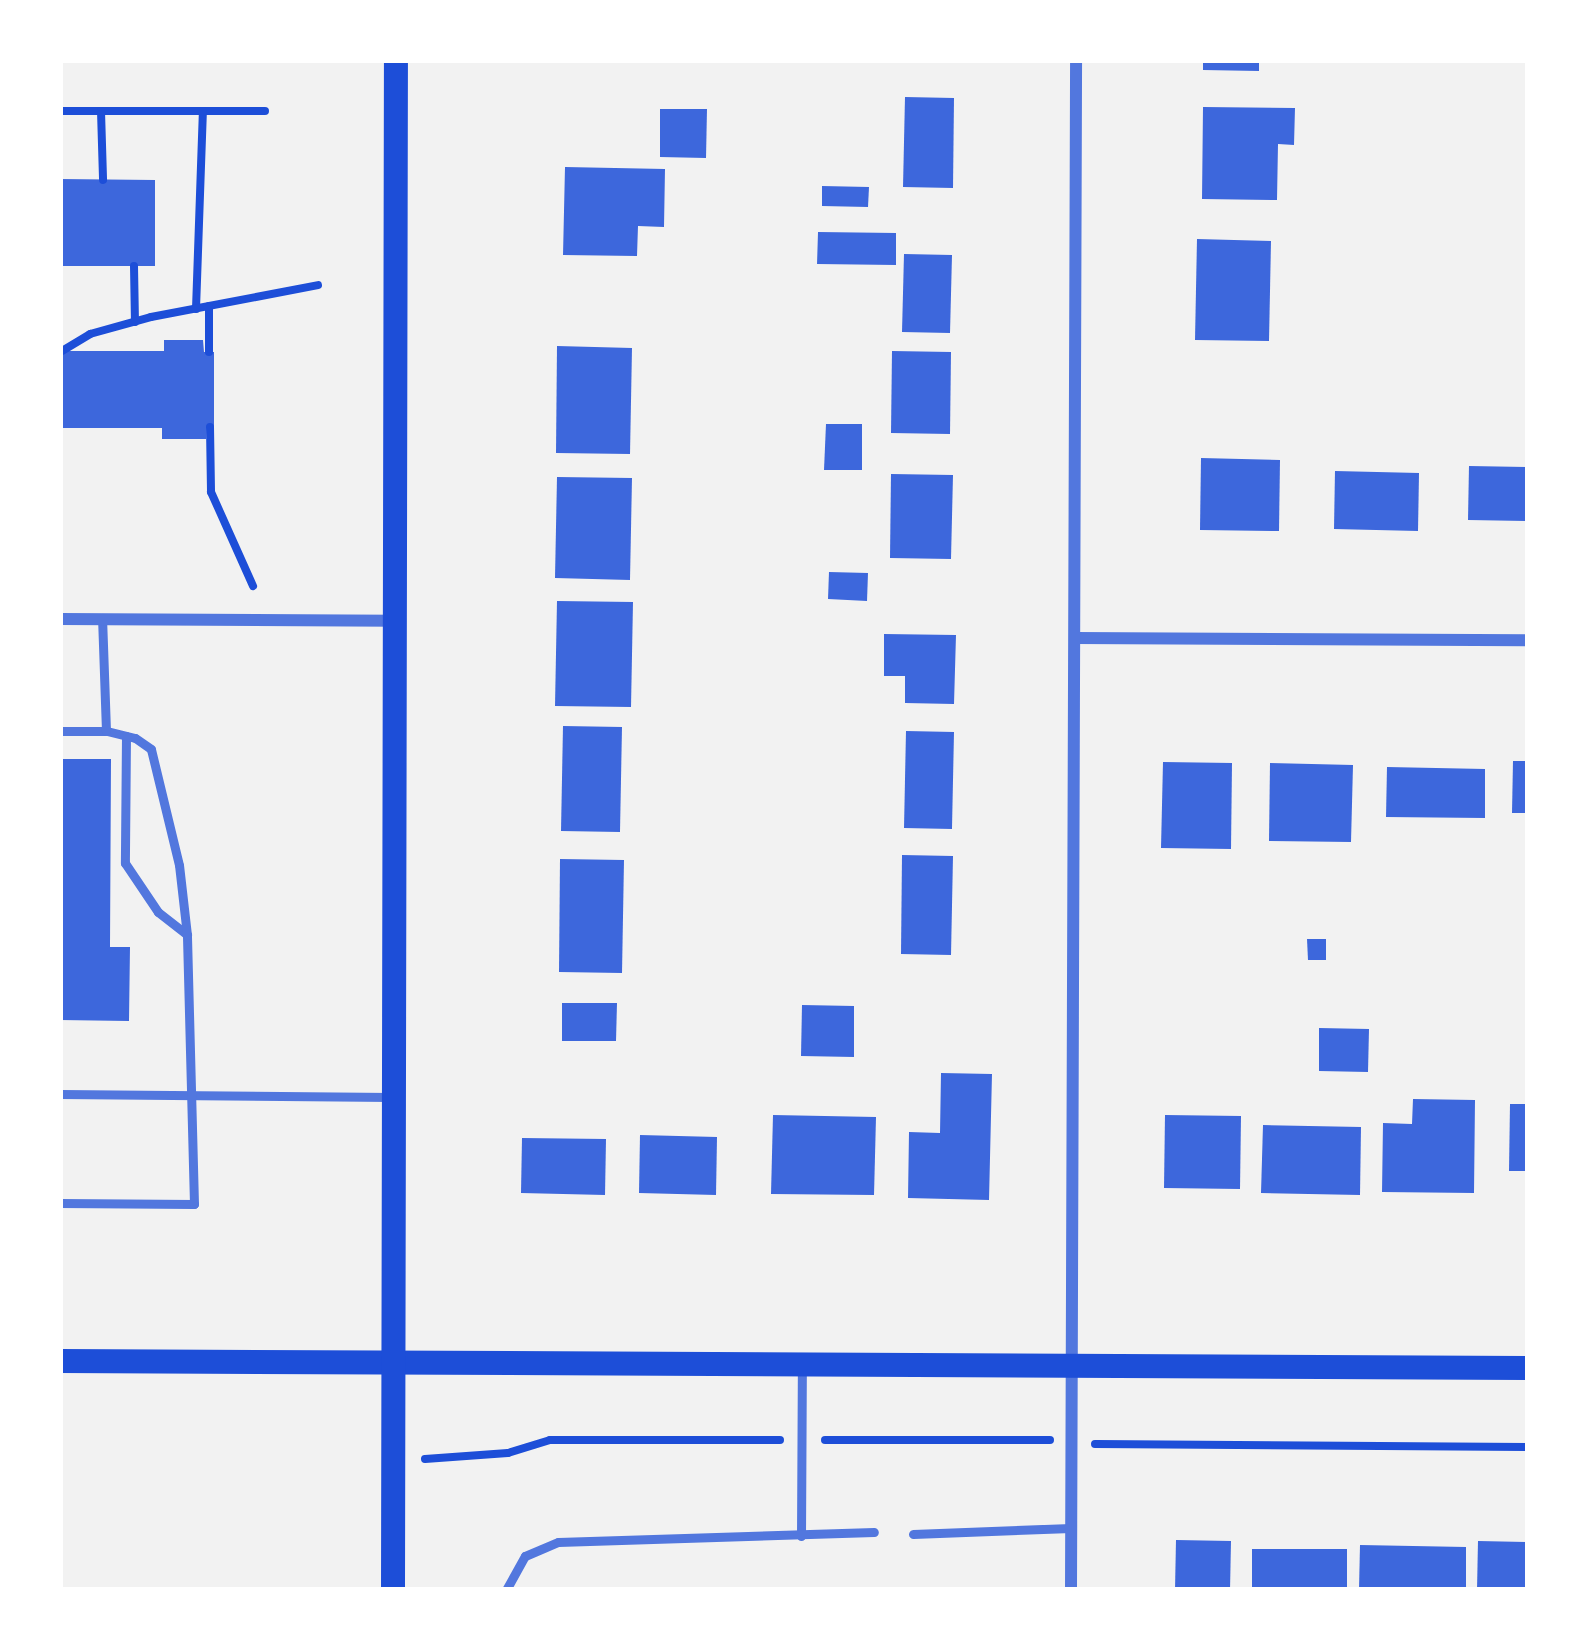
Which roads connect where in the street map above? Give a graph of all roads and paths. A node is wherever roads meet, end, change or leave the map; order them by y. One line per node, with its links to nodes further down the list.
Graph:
1 (396, 60): 19 (main road)
2 (1076, 60): 20 (street)
3 (60, 111): 4 (path)
4 (101, 111): 5 (path); 7 (path)
5 (203, 111): 6 (path); 11 (path)
6 (265, 111)
7 (103, 179)
8 (134, 266): 12 (path)
9 (319, 285): 10 (path)
10 (209, 305): 11 (path); 14 (path)
11 (196, 309): 12 (path)
12 (135, 322): 13 (path)
13 (62, 351)
14 (209, 352)
15 (210, 427): 16 (path)
16 (253, 586)
17 (60, 619): 18 (street)
18 (102, 619): 19 (street); 23 (lane)
19 (394, 621): 28 (main road)
20 (1075, 638): 21 (street); 33 (street)
21 (1528, 640)
22 (60, 731): 23 (lane)
23 (106, 731): 24 (lane)
24 (126, 736): 25 (lane); 25 (lane)
25 (187, 934): 27 (lane)
26 (60, 1094): 27 (lane)
27 (194, 1094): 28 (lane); 29 (lane)
28 (395, 1096): 31 (main road)
29 (60, 1203)
30 (60, 1361): 31 (main road)
31 (394, 1362): 32 (main road); 38 (main road)
32 (802, 1364): 33 (main road); 35 (lane)
33 (1072, 1366): 34 (main road); 36 (street)
34 (1528, 1368)
35 (802, 1440): 36 (path); 38 (path); 42 (lane)
36 (1071, 1440): 37 (path); 39 (street)
37 (1528, 1447)
38 (394, 1459): 43 (main road)
39 (1071, 1528): 41 (lane); 45 (street)
40 (874, 1532): 42 (lane)
41 (913, 1534)
42 (801, 1535): 44 (lane)
43 (393, 1590)
44 (506, 1590)
45 (1071, 1590)

